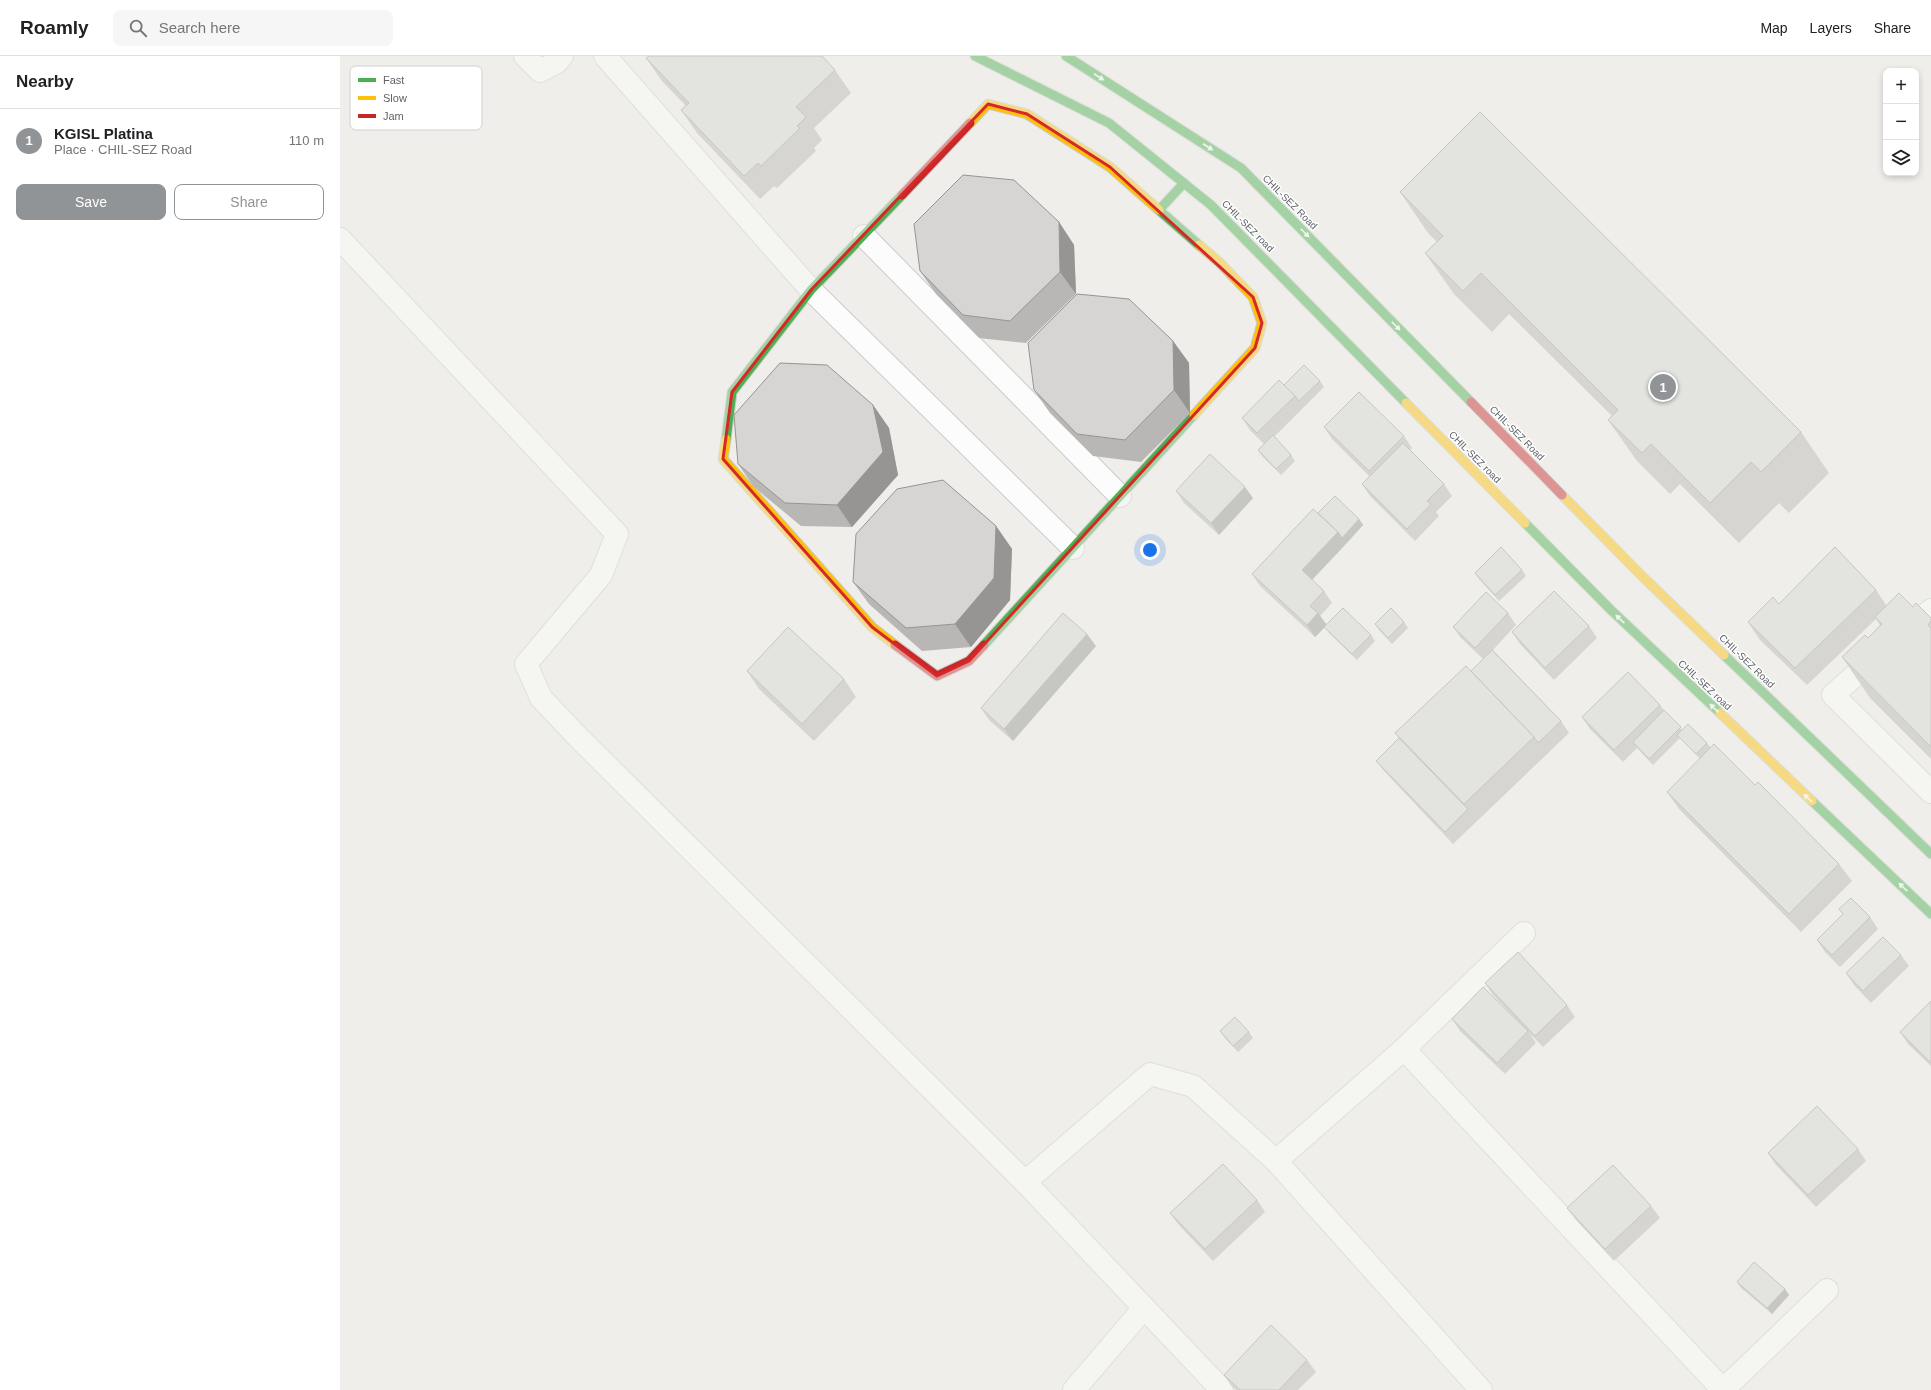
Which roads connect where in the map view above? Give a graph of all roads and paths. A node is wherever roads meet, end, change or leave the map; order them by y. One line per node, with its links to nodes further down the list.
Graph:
1 (525, 56): 2 (street)
2 (562, 56)
3 (605, 56): 10 (street)
4 (976, 56): 6 (street, CHIL-SEZ road)
5 (1066, 56): 15 (street, CHIL-SEZ Road, one-way to 15)
6 (1184, 183): 7 (street); 16 (street, CHIL-SEZ road, one-way to 6)
7 (1159, 210): 8 (street); 11 (street)
8 (864, 236): 10 (street); 11 (street)
9 (340, 239): 20 (street)
10 (811, 290): 12 (street); 12 (street)
11 (1120, 496): 12 (street)
12 (1073, 548)
13 (1931, 610): 14 (street)
14 (1931, 792)
15 (1931, 854)
16 (1931, 914)
17 (1524, 933): 18 (street)
18 (1404, 1049): 19 (street); 21 (street)
19 (1276, 1162): 20 (street); 25 (street)
20 (1025, 1182): 22 (street)
21 (1827, 1290)
22 (1144, 1308): 23 (street); 24 (street)
23 (1074, 1390)
24 (1222, 1390)
25 (1481, 1390)

